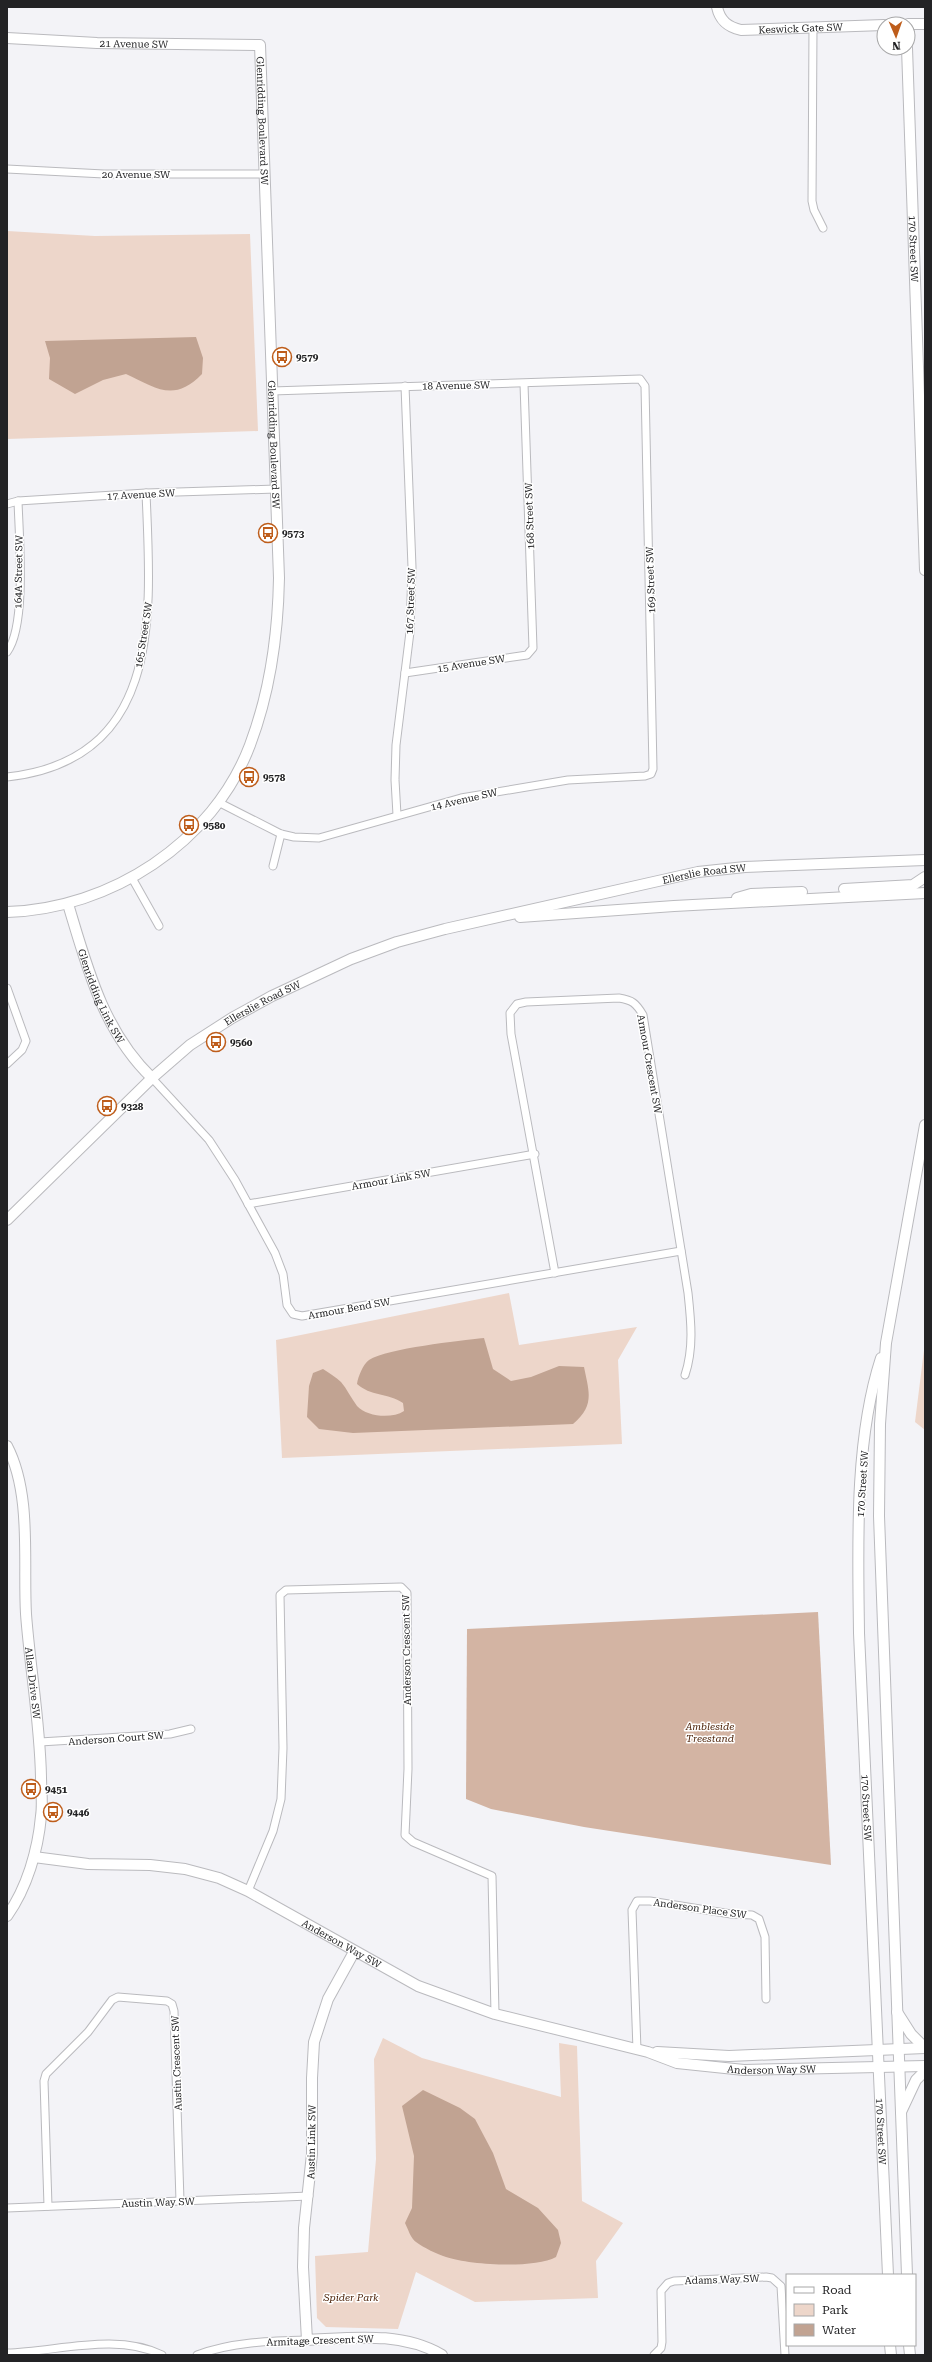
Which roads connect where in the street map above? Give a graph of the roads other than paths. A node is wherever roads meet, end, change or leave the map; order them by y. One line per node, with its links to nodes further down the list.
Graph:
1 (717, 7): 3 (main road, Keswick Gate SW)
2 (876, 25): 3 (main road, Keswick Gate SW)
3 (813, 28): 9 (street)
4 (7, 38): 5 (main road, 21 Avenue SW)
5 (260, 45): 8 (main road, Glenridding Boulevard SW)
6 (907, 56): 18 (main road, 170 Street SW)
7 (7, 170): 8 (street, 20 Avenue SW)
8 (265, 174): 13 (main road, Glenridding Boulevard SW)
9 (823, 228)
10 (524, 384): 11 (street, 18 Avenue SW); 12 (street, 18 Avenue SW); 19 (street, 168 Street SW)
11 (405, 386): 13 (street, 18 Avenue SW); 21 (street, 167 Street SW)
12 (645, 386): 22 (street, 169 Street SW)
13 (272, 391): 14 (main road, Glenridding Boulevard SW)
14 (276, 489): 15 (street, 17 Avenue SW); 24 (main road, Glenridding Boulevard SW)
15 (146, 493): 16 (street, 17 Avenue SW); 23 (street, 165 Street SW)
16 (18, 501): 17 (street, 17 Avenue SW); 20 (street, 164A Street SW)
17 (7, 504)
18 (925, 570)
19 (533, 648): 21 (street, 15 Avenue SW)
20 (7, 652)
21 (405, 673): 25 (street, 167 Street SW)
22 (651, 774): 25 (street, 14 Avenue SW)
23 (7, 777)
24 (218, 802): 26 (street, 14 Avenue SW); 30 (main road, Glenridding Boulevard SW)
25 (397, 815): 26 (street, 14 Avenue SW)
26 (281, 834): 28 (street)
27 (925, 860): 35 (main road, Ellerslie Road SW)
28 (273, 866)
29 (925, 877): 32 (main road)
30 (132, 878): 33 (main road, Glenridding Boulevard SW); 36 (street)
31 (925, 893): 32 (main road, Ellerslie Road SW)
32 (722, 903): 35 (main road, Ellerslie Road SW)
33 (68, 904): 34 (main road, Glenridding Boulevard SW); 39 (main road, Glenridding Link SW)
34 (7, 912)
35 (487, 920): 39 (main road, Ellerslie Road SW)
36 (160, 926)
37 (7, 988): 38 (street)
38 (7, 1064)
39 (152, 1078): 42 (street, Armour Bend SW); 43 (main road, Ellerslie Road SW)
40 (925, 1125): 46 (main road, 170 Street SW)
41 (535, 1154): 42 (street, Armour Link SW); 44 (street, Armour Crescent SW); 45 (street, Armour Crescent SW)
42 (248, 1204): 45 (street, Armour Bend SW)
43 (7, 1220)
44 (681, 1252): 45 (street, Armour Bend SW); 47 (street, Armour Crescent SW)
45 (555, 1273)
46 (886, 1343): 56 (main road, 170 Street SW); 61 (main road, 170 Street SW)
47 (686, 1375)
48 (7, 1446): 50 (main road, Allan Drive SW)
49 (192, 1729): 50 (street, Anderson Court SW)
50 (40, 1742): 51 (main road, Allan Drive SW)
51 (34, 1857): 52 (main road, Anderson Way SW); 53 (main road, Allan Drive SW)
52 (248, 1891): 54 (main road, Anderson Way SW); 57 (street, Anderson Crescent SW)
53 (7, 1916)
54 (354, 1952): 57 (main road, Anderson Way SW); 68 (main road, Austin Link SW)
55 (766, 1999): 60 (street, Anderson Place SW)
56 (896, 2010): 58 (main road); 59 (main road, 170 Street SW)
57 (495, 2014): 60 (main road, Anderson Way SW)
58 (925, 2048): 59 (main road, Anderson Way SW)
59 (898, 2049): 61 (main road, Anderson Way SW); 63 (main road, 170 Street SW)
60 (637, 2050): 62 (main road, Anderson Way SW)
61 (879, 2050): 62 (main road, Anderson Way SW); 65 (main road, 170 Street SW)
62 (648, 2052): 65 (main road, Anderson Way SW)
63 (898, 2066): 64 (main road, Anderson Way SW); 65 (main road, Anderson Way SW); 67 (main road, 170 Street SW)
64 (925, 2066)
65 (880, 2067): 72 (main road, 170 Street SW)
66 (925, 2071): 67 (main road)
67 (900, 2114): 73 (main road, 170 Street SW)
68 (309, 2196): 69 (street, Austin Way SW); 74 (main road, Austin Link SW)
69 (180, 2201): 70 (street, Austin Way SW); 70 (street, Austin Crescent SW)
70 (48, 2206): 71 (street, Austin Way SW)
71 (7, 2208)
72 (888, 2274)
73 (907, 2274)
74 (307, 2340): 77 (street, Armitage Crescent SW); 78 (main road, Armitage Crescent SW)
75 (7, 2353): 76 (street)
76 (162, 2355)
77 (197, 2355)
78 (442, 2355)
79 (654, 2355): 80 (street, Adams Way SW)
80 (785, 2355)

